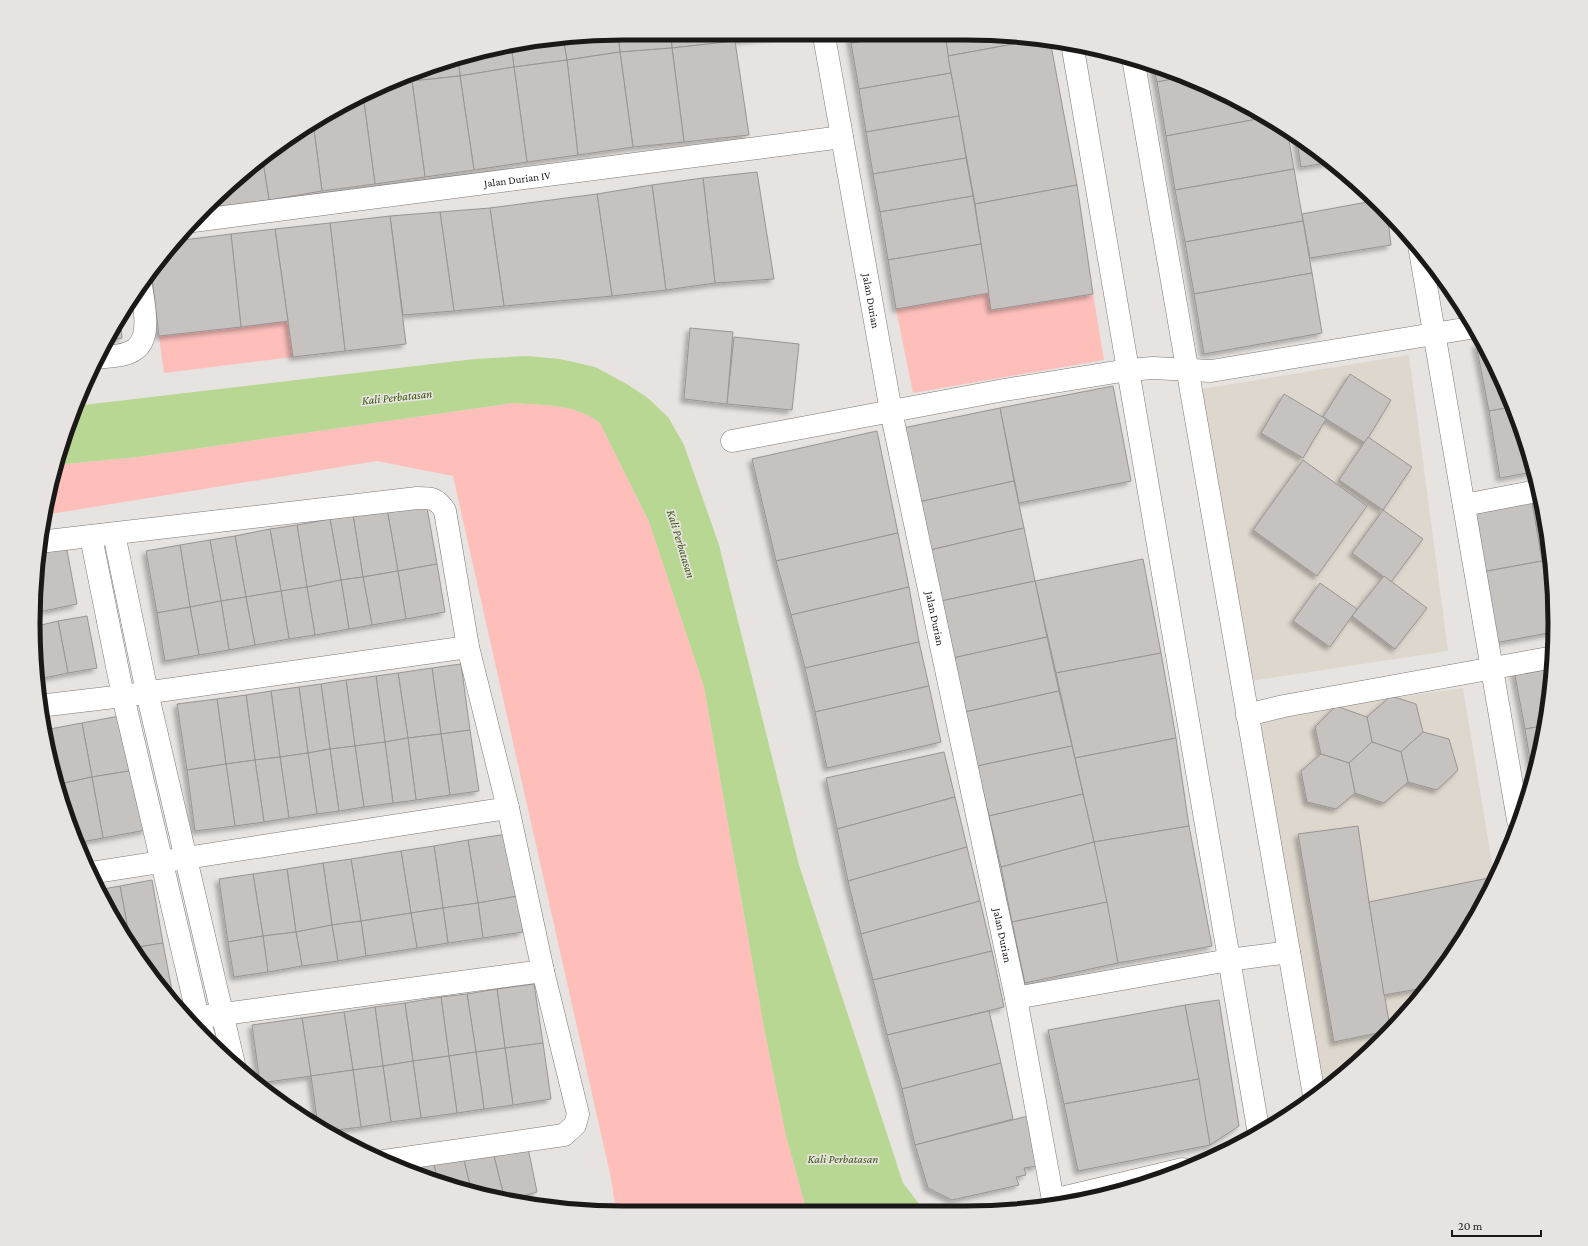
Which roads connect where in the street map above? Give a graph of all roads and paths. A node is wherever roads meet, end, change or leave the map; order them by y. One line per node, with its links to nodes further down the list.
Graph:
1 (825, 40): 4 (street, Jalan Durian)
2 (1073, 50): 11 (street)
3 (1134, 66): 12 (street)
4 (842, 138): 5 (street, Jalan Durian IV); 13 (street, Jalan Durian)
5 (203, 220)
6 (1422, 261): 9 (street)
7 (142, 293): 10 (street)
8 (1468, 328): 9 (street)
9 (1435, 334): 12 (street); 16 (street)
10 (104, 357)
11 (1128, 370): 12 (street); 13 (street); 33 (street)
12 (1187, 370): 26 (street)
13 (891, 411): 14 (street); 35 (street, Jalan Durian)
14 (732, 441)
15 (1533, 493): 16 (street)
16 (1464, 505): 22 (street)
17 (114, 534): 18 (street); 20 (street); 23 (street)
18 (91, 537): 19 (street); 24 (street)
19 (46, 541)
20 (468, 647): 23 (street); 27 (street)
21 (1547, 658): 22 (street)
22 (1492, 668): 26 (street); 28 (street)
23 (147, 692): 24 (street); 29 (street)
24 (123, 696): 25 (street); 30 (street)
25 (46, 705)
26 (1247, 715): 32 (street)
27 (508, 808): 29 (street); 34 (street)
28 (1517, 811)
29 (186, 857): 30 (street); 36 (street)
30 (162, 861): 31 (street); 37 (street)
31 (96, 872)
32 (1289, 952): 33 (street); 40 (street)
33 (1229, 960): 35 (street); 41 (street)
34 (543, 971): 36 (street); 42 (street)
35 (1016, 998): 45 (street, Jalan Durian)
36 (222, 1014): 38 (street); 39 (street)
37 (192, 1015)
38 (195, 1018)
39 (232, 1054)
40 (1313, 1091)
41 (1258, 1127)
42 (394, 1159)
43 (1131, 1181): 44 (street, Jalan Durian)
44 (1064, 1197)
45 (1053, 1199)

